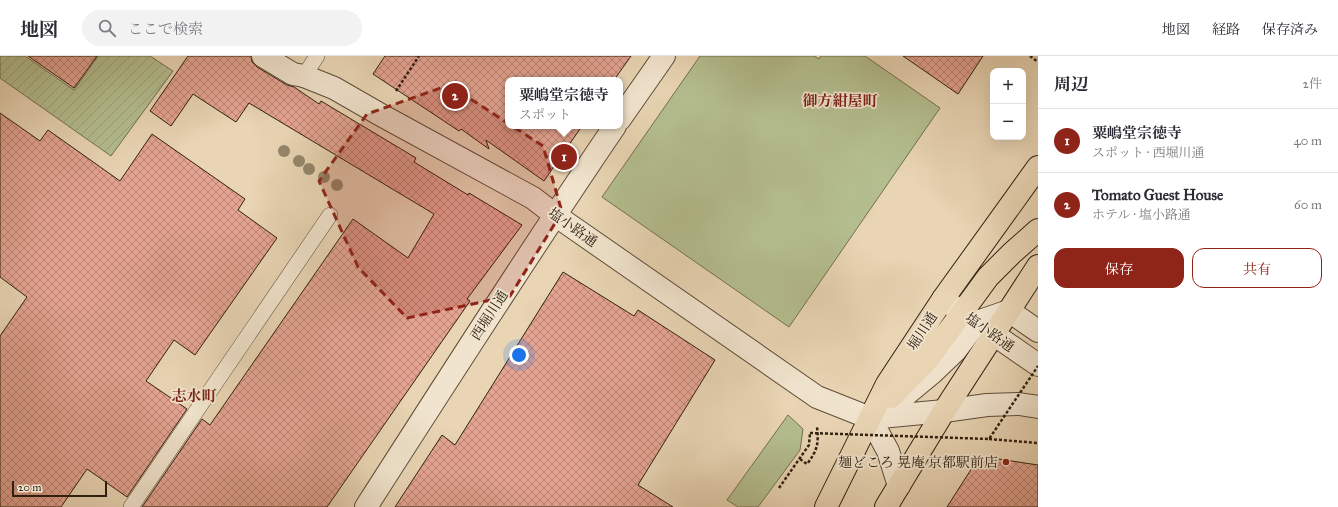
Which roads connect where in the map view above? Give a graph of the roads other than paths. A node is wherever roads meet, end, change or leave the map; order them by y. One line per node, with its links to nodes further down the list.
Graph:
1 (263, 56): 4 (street, 塩小路通)
2 (317, 56): 4 (lane)
3 (664, 56): 5 (street)
4 (304, 76): 9 (street, 塩小路通)
5 (623, 115)
6 (613, 129): 9 (street, 西堀川通)
7 (1038, 167): 12 (highway, 堀川通)
8 (330, 215): 21 (lane)
9 (555, 215): 19 (street, 塩小路通); 22 (street, 西堀川通)
10 (1038, 230): 14 (highway)
11 (1038, 266): 13 (highway)
12 (943, 299): 14 (street, 塩小路通); 19 (highway, 堀川通)
13 (1009, 311): 14 (highway); 15 (street, 塩小路通)
14 (977, 323): 16 (street, 塩小路通); 18 (highway); 19 (highway)
15 (1038, 331)
16 (1038, 366)
17 (1038, 407): 18 (street)
18 (944, 411): 19 (street); 20 (highway)
19 (870, 418): 20 (street); 23 (highway, 堀川通)
20 (899, 486): 24 (highway)
21 (131, 507)
22 (366, 507)
23 (826, 507)
24 (886, 507)

